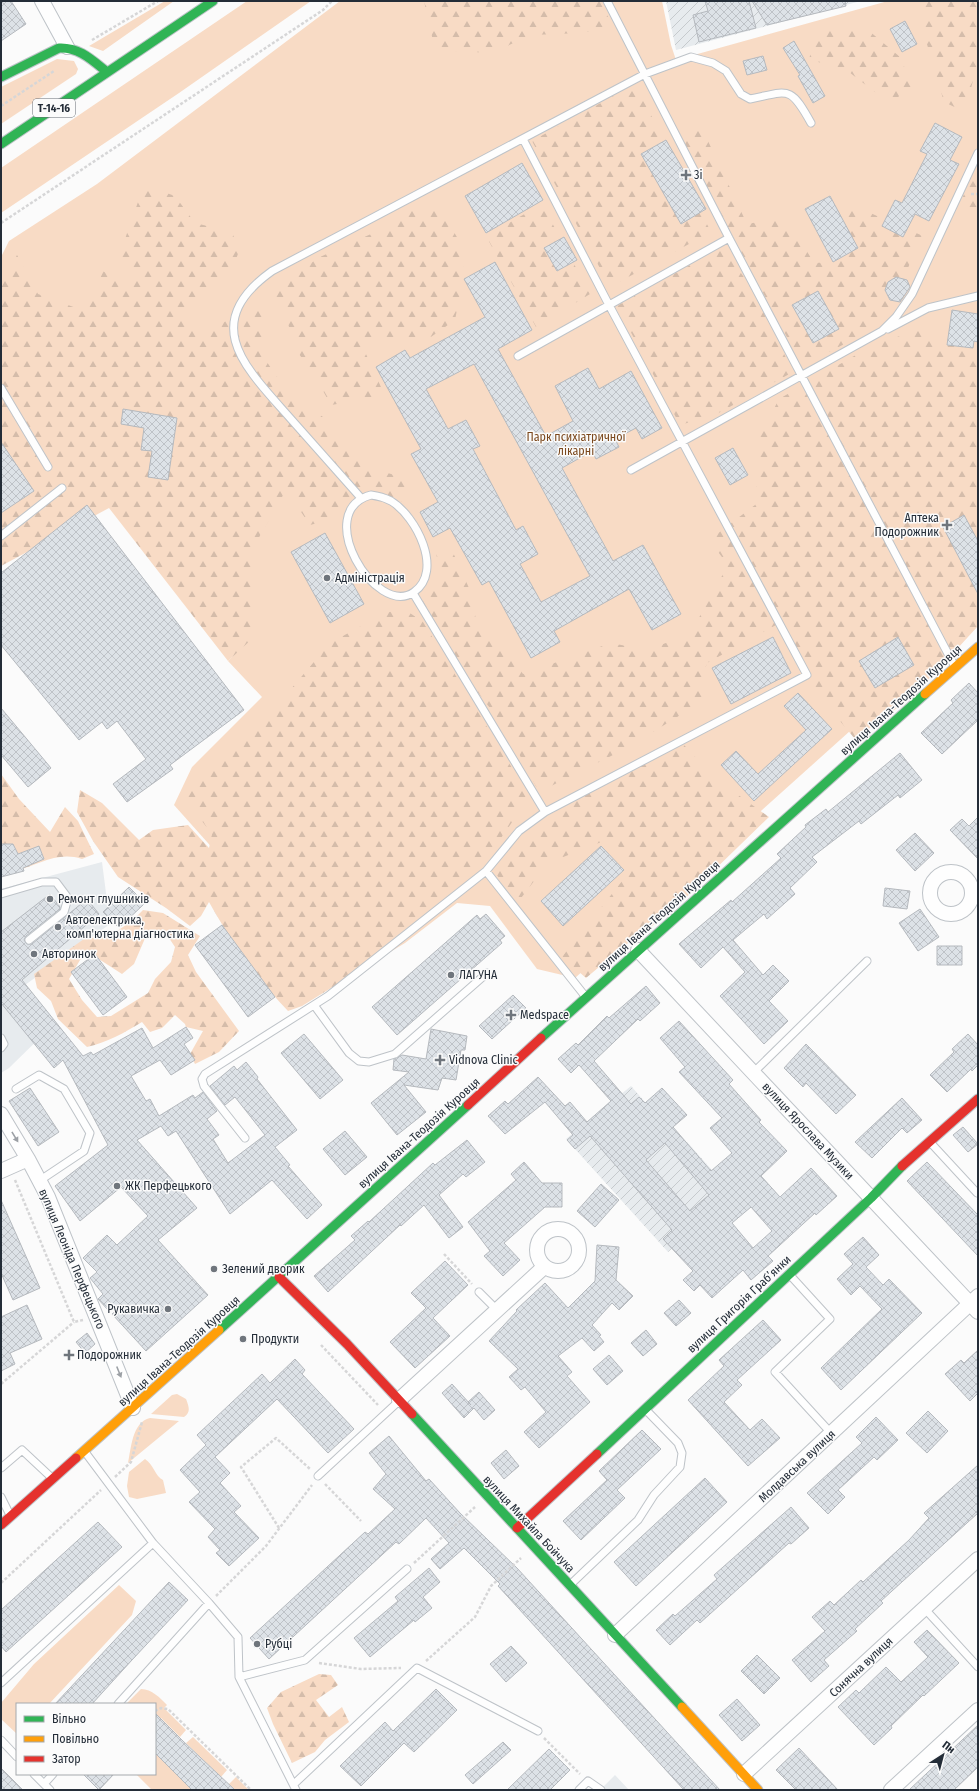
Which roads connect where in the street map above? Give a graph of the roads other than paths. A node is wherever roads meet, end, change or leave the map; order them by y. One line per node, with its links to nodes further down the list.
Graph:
1 (42, 1): 4 (street)
2 (213, 1): 5 (street, Т-14-16)
3 (607, 1): 6 (lane)
4 (67, 46): 5 (street); 7 (street)
5 (107, 72): 10 (street, Т-14-16)
6 (645, 74): 8 (lane); 9 (lane); 12 (lane)
7 (1, 77)
8 (812, 123)
9 (522, 139): 14 (lane); 23 (lane)
10 (1, 144)
11 (978, 152): 15 (lane)
12 (729, 238): 14 (lane); 17 (lane)
13 (978, 296): 15 (lane)
14 (609, 305): 16 (lane); 19 (lane)
15 (882, 331): 17 (lane)
16 (518, 356)
17 (802, 376): 19 (lane); 27 (lane)
18 (1, 388): 20 (lane)
19 (684, 442): 21 (lane); 28 (lane)
20 (48, 467)
21 (631, 470)
22 (62, 488): 24 (lane)
23 (361, 498): 25 (lane); 25 (lane)
24 (1, 536)
25 (413, 593): 28 (lane)
26 (978, 647): 27 (street, вулиця Івана-Теодозія Куровця)
27 (955, 667): 32 (street, вулиця Івана-Теодозія Куровця)
28 (545, 812): 29 (lane)
29 (486, 871): 35 (lane); 36 (lane)
30 (1, 894): 31 (lane)
31 (29, 940)
32 (638, 950): 35 (street, вулиця Івана-Теодозія Куровця); 39 (street, вулиця Ярослава Музики)
33 (867, 961): 39 (lane)
34 (487, 973): 36 (lane)
35 (586, 997): 52 (street, вулиця Івана-Теодозія Куровця)
36 (314, 1005): 43 (lane)
37 (1, 1038): 38 (lane)
38 (1, 1048)
39 (753, 1073): 49 (street, вулиця Ярослава Музики)
40 (16, 1089): 47 (lane)
41 (978, 1099): 44 (street, вулиця Григорія Грабʼянки)
42 (1, 1114): 45 (street, вулиця Леоніда Перфецького, one-way to 45)
43 (245, 1138)
44 (929, 1141): 48 (lane); 49 (street, вулиця Григорія Грабʼянки)
45 (28, 1159): 46 (street); 47 (street, вулиця Леоніда Перфецького)
46 (5, 1169)
47 (39, 1181): 57 (street, вулиця Леоніда Перфецького, one-way to 57)
48 (978, 1192)
49 (870, 1198): 51 (street, вулиця Григорія Грабʼянки); 54 (street, вулиця Ярослава Музики)
50 (544, 1267): 55 (street)
51 (789, 1274): 58 (street, вулиця Григорія Грабʼянки); 59 (lane)
52 (279, 1277): 56 (street, вулиця Михайла Бойчука); 57 (street, вулиця Івана-Теодозія Куровця)
53 (479, 1292): 55 (lane)
54 (975, 1304): 59 (street, Молдавська вулиця)
55 (497, 1310): 56 (street)
56 (399, 1400): 62 (lane); 67 (street, вулиця Михайла Бойчука)
57 (133, 1408): 60 (street, вулиця Івана-Теодозія Куровця)
58 (645, 1409): 67 (street, вулиця Григорія Грабʼянки); 71 (lane)
59 (831, 1433): 74 (street, Молдавська вулиця)
60 (85, 1452): 63 (street, вулиця Івана-Теодозія Куровця); 68 (lane)
61 (1, 1468): 63 (lane)
62 (318, 1476)
63 (54, 1480): 65 (street, вулиця Івана-Теодозія Куровця)
64 (1, 1497): 65 (lane)
65 (11, 1517): 66 (street, вулиця Івана-Теодозія Куровця)
66 (1, 1525)
67 (517, 1528): 71 (street, вулиця Михайла Бойчука)
68 (153, 1543): 72 (lane); 77 (lane)
69 (978, 1559): 73 (street, Сонячна вулиця)
70 (407, 1569): 76 (lane)
71 (570, 1586): 74 (street, вулиця Михайла Бойчука)
72 (209, 1603): 76 (lane); 78 (lane)
73 (924, 1608): 75 (lane); 83 (street, Сонячна вулиця)
74 (615, 1635): 83 (street, вулиця Михайла Бойчука)
75 (978, 1667)
76 (239, 1677): 87 (lane)
77 (1, 1683)
78 (119, 1703)
79 (978, 1710): 92 (street)
80 (538, 1731): 87 (lane)
81 (1, 1740): 82 (lane)
82 (16, 1756)
83 (744, 1774): 91 (street, вулиця Михайла Бойчука)
84 (35, 1775): 86 (lane)
85 (52, 1775): 86 (lane)
86 (44, 1784): 88 (lane)
87 (295, 1787)
88 (50, 1790)
89 (579, 1790): 90 (lane)
90 (601, 1790)
91 (758, 1790)
92 (891, 1790)

